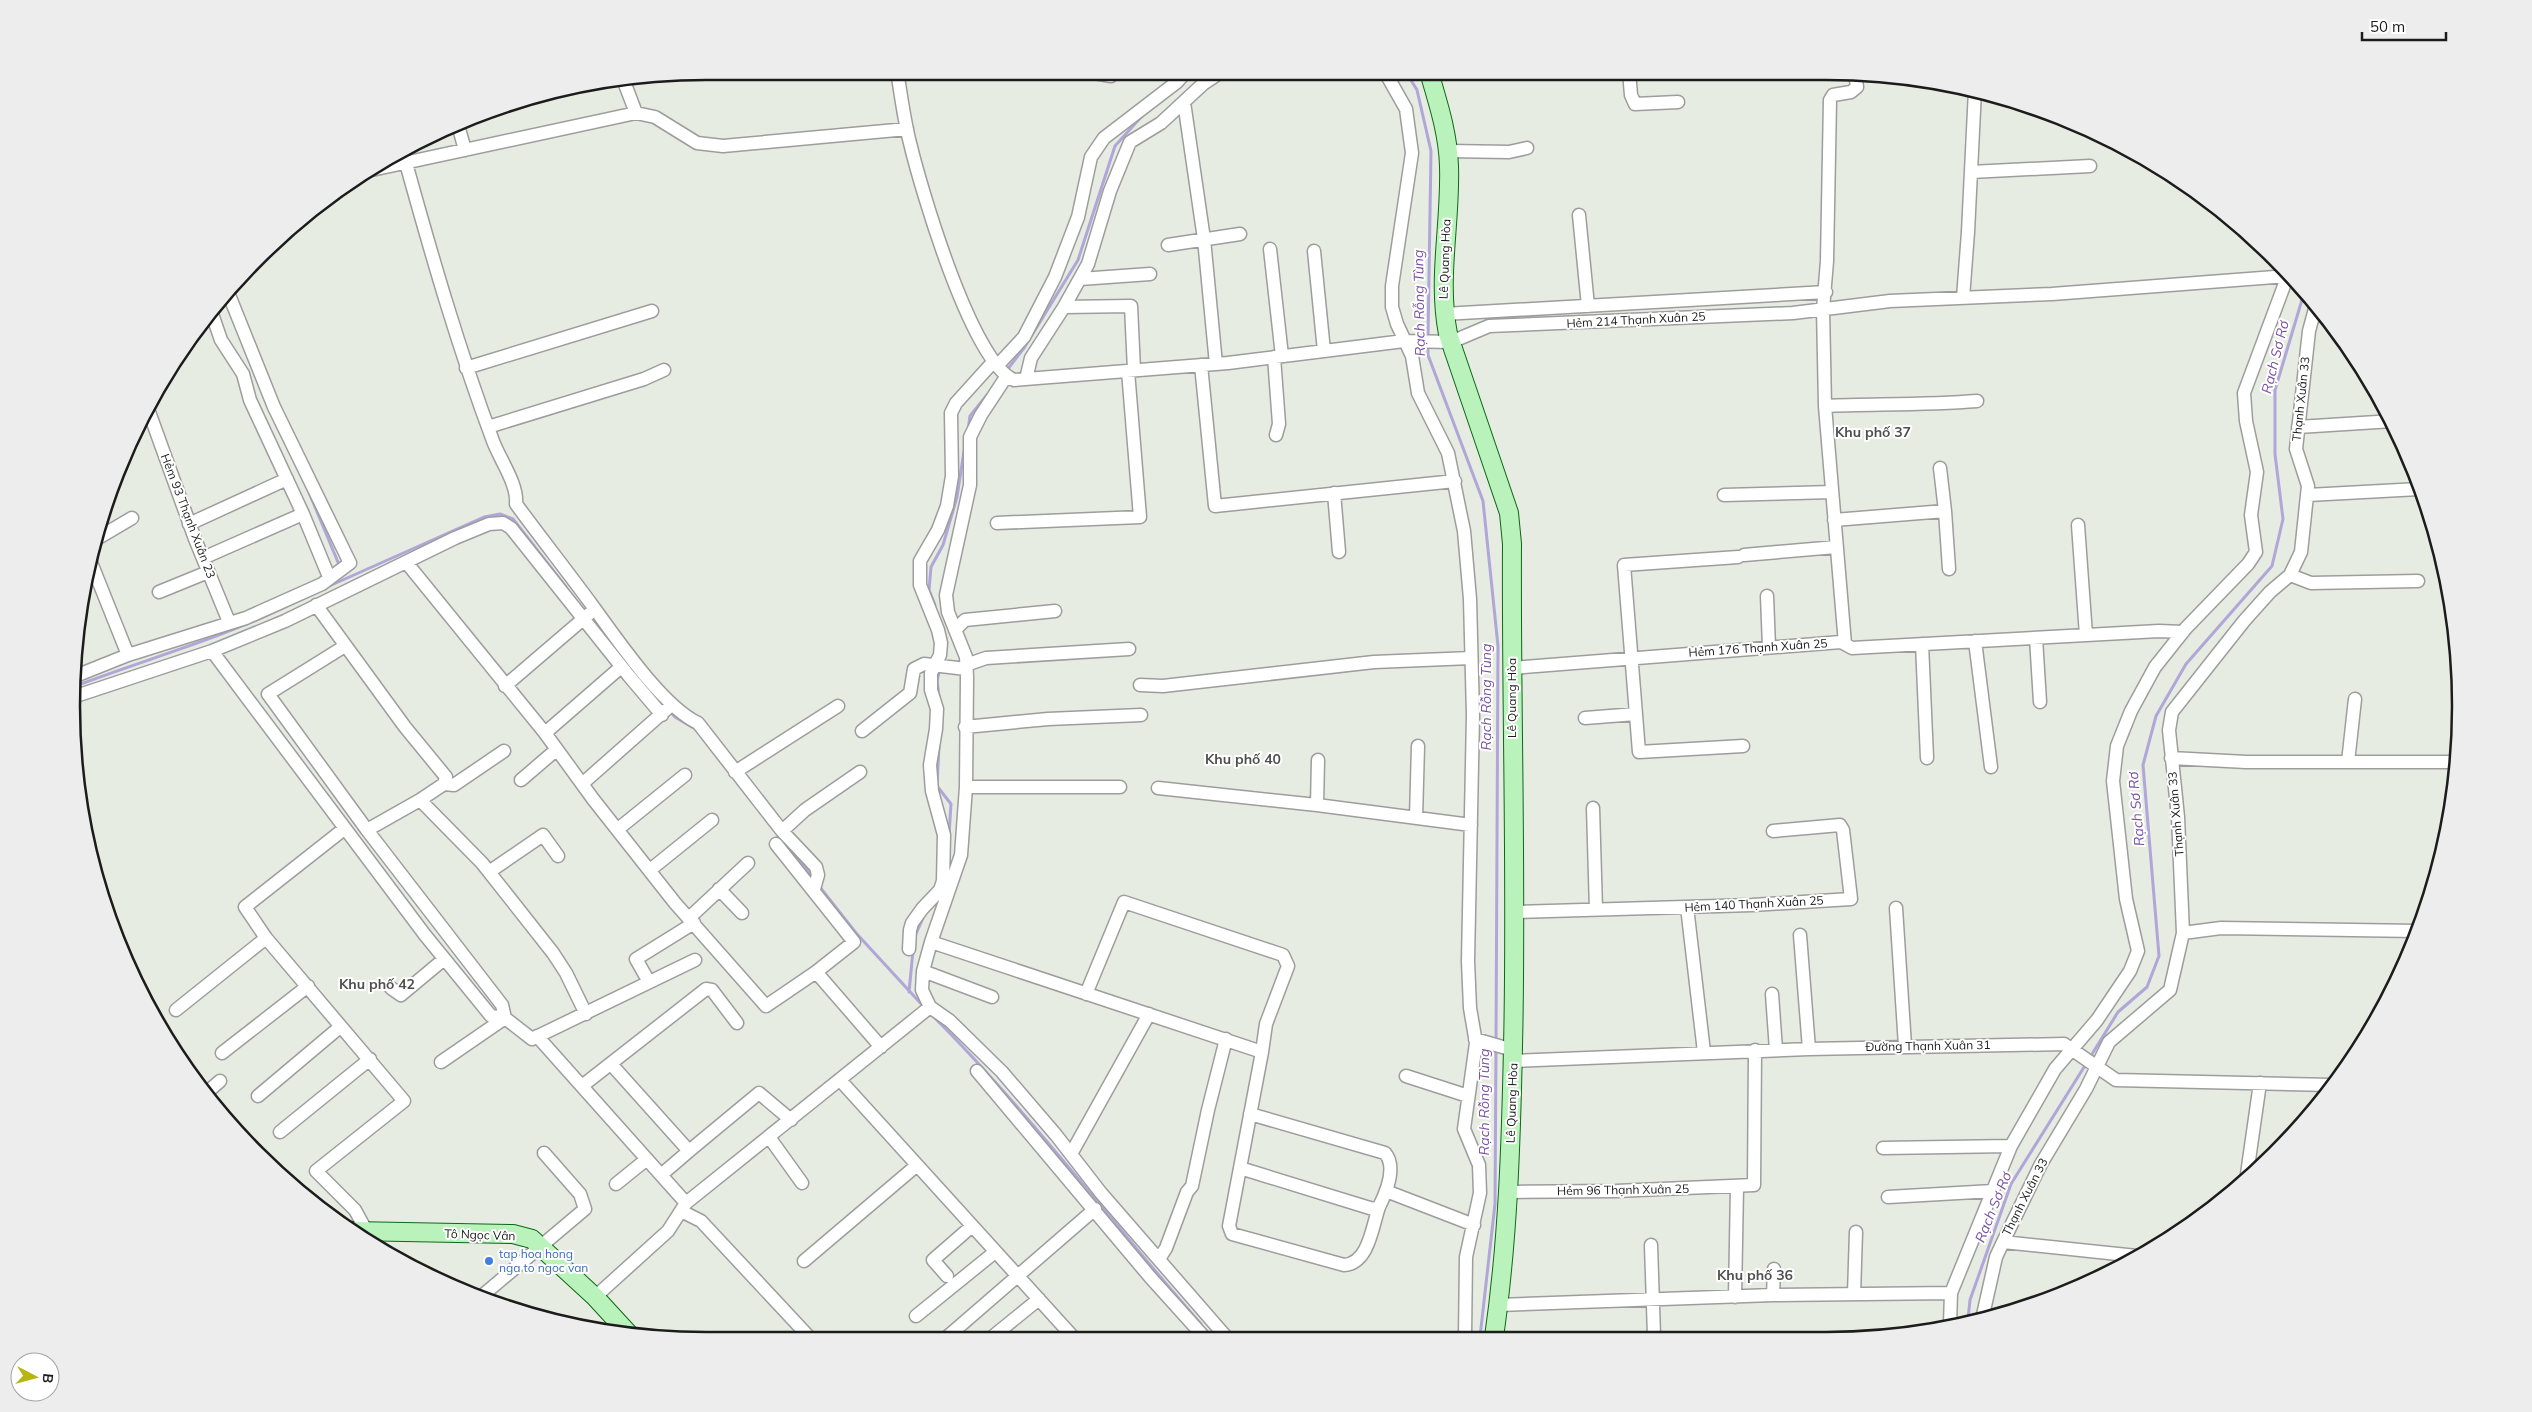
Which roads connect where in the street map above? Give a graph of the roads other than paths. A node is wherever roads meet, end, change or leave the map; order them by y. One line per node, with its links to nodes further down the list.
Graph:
1 (898, 80): 13 (street)
2 (1179, 80): 49 (street)
3 (1211, 80): 10 (street)
4 (1390, 80): 43 (street)
5 (1431, 80): 17 (street, Lê Quang Hòa)
6 (1630, 80): 11 (street)
7 (1856, 81): 32 (street)
8 (625, 85): 12 (street)
9 (1975, 98): 21 (street)
10 (1184, 102): 24 (street); 30 (street)
11 (1678, 102)
12 (636, 113): 13 (street); 16 (street)
13 (907, 129): 49 (street)
14 (460, 131): 16 (street)
15 (1527, 148): 17 (street)
16 (466, 150): 18 (street)
17 (1448, 152): 40 (street, Lê Quang Hòa)
18 (406, 163): 19 (street); 48 (street)
19 (389, 166)
20 (2090, 166): 21 (street)
21 (1971, 172): 33 (street)
22 (1579, 215): 35 (street)
23 (1240, 234): 24 (street)
24 (1204, 239): 25 (street); 46 (street)
25 (1168, 245)
26 (1270, 249): 45 (street)
27 (1314, 251): 44 (street)
28 (1150, 274): 30 (street)
29 (2281, 276): 33 (street, Hẻm 214 Thạnh Xuân 25)
30 (1080, 279): 36 (street)
31 (2286, 281): 94 (street)
32 (1826, 292): 35 (street); 37 (street)
33 (1963, 298): 37 (street, Hẻm 214 Thạnh Xuân 25)
34 (230, 299): 84 (street)
35 (1588, 306): 40 (street)
36 (1064, 308): 51 (street); 52 (street)
37 (1824, 309): 42 (street, Hẻm 214 Thạnh Xuân 25); 54 (street)
38 (652, 311): 48 (street)
39 (2314, 313): 58 (street, Thạnh Xuân 33)
40 (1444, 314): 42 (street, Lê Quang Hòa)
41 (214, 319): 61 (street)
42 (1447, 339): 43 (street); 110 (street, Lê Quang Hòa)
43 (1407, 340): 44 (street); 62 (street)
44 (1324, 351): 45 (street)
45 (1278, 357): 46 (street); 59 (street)
46 (1216, 364): 47 (street)
47 (1201, 365): 51 (street); 65 (street)
48 (466, 368): 57 (street)
49 (999, 368): 52 (street); 93 (street); 107 (street)
50 (664, 370): 57 (street)
51 (1131, 370): 52 (street); 72 (street)
52 (1026, 379)
53 (1977, 401): 54 (street)
54 (1825, 406): 64 (street)
55 (151, 418): 73 (street, Hẻm 93 Thạnh Xuân 23)
56 (2383, 422): 58 (street)
57 (488, 427): 89 (street)
58 (2298, 427): 67 (street, Thạnh Xuân 33)
59 (1276, 435)
60 (1940, 468): 68 (street)
61 (287, 479): 69 (street); 73 (street)
62 (1455, 481): 65 (street); 105 (street)
63 (2413, 489): 67 (street)
64 (1832, 492): 66 (street); 71 (street)
65 (1334, 493): 77 (street)
66 (1724, 495)
67 (2308, 495): 83 (street, Thạnh Xuân 33)
68 (1945, 511): 71 (street); 80 (street)
69 (303, 514): 78 (street); 84 (street)
70 (132, 518): 75 (street)
71 (1834, 520): 76 (street)
72 (996, 523)
73 (189, 524): 78 (street, Hẻm 93 Thạnh Xuân 23)
74 (2078, 525): 95 (street)
75 (104, 535)
76 (1836, 547): 98 (street); 106 (street)
77 (1339, 552)
78 (203, 558): 82 (street, Hẻm 93 Thạnh Xuân 23)
79 (406, 562): 88 (street); 91 (street); 113 (street)
80 (1949, 569)
81 (95, 572): 104 (street)
82 (208, 572): 86 (street); 92 (street, Hẻm 93 Thạnh Xuân 23)
83 (2290, 576): 85 (street); 130 (street, Thạnh Xuân 33)
84 (329, 577): 92 (street)
85 (2418, 582)
86 (159, 592)
87 (1767, 596): 101 (street)
88 (316, 605): 100 (street); 103 (street)
89 (594, 609): 91 (street); 118 (street)
90 (1055, 611): 93 (street)
91 (584, 618): 108 (street); 113 (street)
92 (229, 622): 104 (street)
93 (955, 630): 109 (street)
94 (2182, 632): 95 (street, Hẻm 176 Thạnh Xuân 25); 197 (street)
95 (2086, 635): 96 (street, Hẻm 176 Thạnh Xuân 25)
96 (2036, 638): 97 (street, Hẻm 176 Thạnh Xuân 25); 116 (street)
97 (1975, 641): 99 (street, Hẻm 176 Thạnh Xuân 25); 134 (street)
98 (1845, 644): 99 (street, Hẻm 176 Thạnh Xuân 25); 101 (street, Hẻm 176 Thạnh Xuân 25)
99 (1922, 644): 129 (street)
100 (345, 646): 139 (street); 152 (street)
101 (1769, 647): 106 (street, Hẻm 176 Thạnh Xuân 25)
102 (1129, 649): 109 (street)
103 (212, 651): 114 (street); 150 (street)
104 (128, 655): 111 (street)
105 (1470, 658): 112 (street); 149 (street)
106 (1632, 658): 110 (street, Hẻm 176 Thạnh Xuân 25); 119 (street)
107 (936, 666): 109 (street); 123 (street); 173 (street)
108 (621, 667): 118 (street); 124 (street)
109 (963, 668): 122 (street)
110 (1512, 668): 165 (street, Lê Quang Hòa)
111 (81, 674)
112 (1140, 685)
113 (505, 686): 124 (street)
114 (80, 695)
115 (2355, 699): 132 (street)
116 (2040, 702)
117 (838, 706): 135 (street)
118 (668, 709): 135 (street); 140 (street)
119 (1636, 714): 121 (street); 126 (street)
120 (1141, 715): 122 (street)
121 (1585, 718)
122 (965, 727): 141 (street)
123 (862, 730)
124 (545, 733): 127 (street)
125 (1418, 746): 147 (street)
126 (1743, 746)
127 (556, 750): 138 (street); 140 (street)
128 (504, 752): 139 (street)
129 (1927, 758)
130 (2171, 758): 132 (street); 169 (street, Thạnh Xuân 33)
131 (1318, 760): 145 (street)
132 (2348, 762): 133 (street)
133 (2450, 762)
134 (1991, 766)
135 (735, 772): 153 (street)
136 (860, 772): 153 (street)
137 (685, 775): 151 (street)
138 (521, 780)
139 (444, 784): 144 (street)
140 (582, 784): 151 (street)
141 (966, 787): 142 (street); 172 (street)
142 (1120, 787)
143 (1158, 788): 145 (street)
144 (420, 800): 152 (street); 159 (street)
145 (1317, 805): 147 (street)
146 (1593, 808): 164 (street)
147 (1416, 818): 149 (street)
148 (712, 820): 158 (street)
149 (1471, 825): 193 (street)
150 (344, 829): 171 (street); 174 (street)
151 (618, 829): 158 (street)
152 (367, 830): 188 (street)
153 (782, 831): 160 (street)
154 (1773, 831): 162 (street, Hẻm 140 Thạnh Xuân 25)
155 (776, 844): 160 (street)
156 (558, 856): 159 (street)
157 (748, 863): 161 (street)
158 (650, 870): 167 (street)
159 (489, 872): 186 (street)
160 (816, 883): 177 (street)
161 (718, 889): 166 (street); 167 (street)
162 (1687, 907): 164 (street, Hẻm 140 Thạnh Xuân 25); 201 (street)
163 (1896, 908): 194 (street)
164 (1596, 910): 165 (street, Hẻm 140 Thạnh Xuân 25)
165 (1515, 912): 203 (street, Lê Quang Hòa)
166 (742, 913)
167 (691, 920): 177 (street); 178 (street)
168 (2410, 931): 169 (street)
169 (2183, 933): 207 (street, Thạnh Xuân 33)
170 (1800, 935): 196 (street)
171 (266, 938): 179 (street); 184 (street)
172 (931, 942): 176 (street); 181 (street)
173 (909, 949)
174 (444, 960): 180 (street); 188 (street)
175 (695, 960): 178 (street)
176 (923, 971): 183 (street); 185 (street)
177 (816, 972): 195 (street)
178 (649, 982): 186 (street)
179 (308, 986): 190 (street); 202 (street)
180 (391, 988)
181 (1086, 994): 187 (street); 200 (street)
182 (1772, 994): 199 (street)
183 (992, 997)
184 (176, 1010)
185 (926, 1010): 195 (street); 226 (street)
186 (586, 1014): 191 (street)
187 (1149, 1014): 192 (street); 226 (street)
188 (505, 1018): 191 (street); 205 (street)
189 (738, 1022): 206 (street)
190 (340, 1027): 204 (street); 216 (street)
191 (537, 1036): 214 (street)
192 (1226, 1039): 200 (street); 252 (street)
193 (1479, 1040): 203 (street); 217 (street)
194 (1905, 1046): 196 (street, Đường Thạnh Xuân 31); 197 (street, Đường Thạnh Xuân 31)
195 (881, 1047): 210 (street)
196 (1809, 1049): 199 (street, Đường Thạnh Xuân 31)
197 (2073, 1049): 207 (street, Đường Thạnh Xuân 31); 222 (street)
198 (1754, 1050): 199 (street, Đường Thạnh Xuân 31); 201 (street, Đường Thạnh Xuân 31); 234 (street)
199 (1776, 1050)
200 (1262, 1052): 218 (street)
201 (1704, 1052): 203 (street, Đường Thạnh Xuân 31)
202 (222, 1053)
203 (1510, 1053): 237 (street, Lê Quang Hòa)
204 (370, 1060): 220 (street); 243 (street)
205 (441, 1062)
206 (611, 1064): 214 (street); 224 (street)
207 (2095, 1066): 212 (street, Đường Thạnh Xuân 31); 247 (street, Thạnh Xuân 33)
208 (977, 1071): 226 (street)
209 (1406, 1076): 217 (street)
210 (840, 1080): 219 (street); 228 (street)
211 (220, 1081): 215 (street)
212 (2260, 1083): 213 (street, Đường Thạnh Xuân 31); 230 (street)
213 (2325, 1085)
214 (582, 1086): 227 (street)
215 (211, 1089)
216 (258, 1096)
217 (1468, 1096): 242 (street)
218 (1250, 1114): 229 (street); 235 (street)
219 (790, 1120): 221 (street); 224 (street)
220 (280, 1132)
221 (769, 1137): 232 (street); 239 (street)
222 (2012, 1146): 223 (street); 236 (street)
223 (1883, 1148)
224 (689, 1151): 231 (street)
225 (544, 1153): 249 (street)
226 (1069, 1162): 241 (street); 252 (street)
227 (642, 1163): 231 (street); 233 (street)
228 (916, 1166): 244 (street); 253 (street)
229 (1240, 1168): 240 (street); 240 (street)
230 (2248, 1169)
231 (661, 1175): 239 (street)
232 (802, 1183)
233 (616, 1184)
234 (1737, 1187): 237 (street, Hẻm 96 Thạnh Xuân 25); 262 (street)
235 (1386, 1191): 240 (street); 242 (street)
236 (1992, 1191): 238 (street); 258 (street)
237 (1508, 1192): 265 (street, Lê Quang Hòa)
238 (1888, 1197)
239 (683, 1207): 260 (street); 270 (street)
240 (1379, 1207)
241 (1095, 1209): 255 (street); 274 (street)
242 (1474, 1225): 276 (street)
243 (359, 1226)
244 (972, 1226): 250 (street); 256 (street)
245 (368, 1232): 249 (street, Tô Ngọc Vân)
246 (1856, 1232): 259 (street)
247 (2003, 1242): 251 (street); 266 (street, Thạnh Xuân 33)
248 (1651, 1245): 264 (street)
249 (539, 1246): 257 (street); 260 (street, Tô Ngọc Vân)
250 (995, 1252): 255 (street); 267 (street)
251 (2126, 1255)
252 (1159, 1259): 275 (street)
253 (804, 1261)
254 (1774, 1269): 261 (street)
255 (1017, 1275): 263 (street); 271 (street)
256 (947, 1276)
257 (487, 1292)
258 (1951, 1293): 259 (street); 268 (street)
259 (1854, 1294): 261 (street)
260 (595, 1296): 269 (street, Tô Ngọc Vân)
261 (1773, 1296): 262 (street)
262 (1735, 1297): 264 (street)
263 (1039, 1300): 272 (street); 273 (street)
264 (1653, 1300): 265 (street); 278 (street)
265 (1499, 1305): 277 (street, Lê Quang Hòa)
266 (1984, 1312)
267 (916, 1316)
268 (1950, 1320)
269 (623, 1327)
270 (804, 1332)
271 (953, 1332)
272 (999, 1332)
273 (1068, 1332)
274 (1200, 1332)
275 (1222, 1332)
276 (1466, 1332)
277 (1495, 1332)
278 (1654, 1332)

